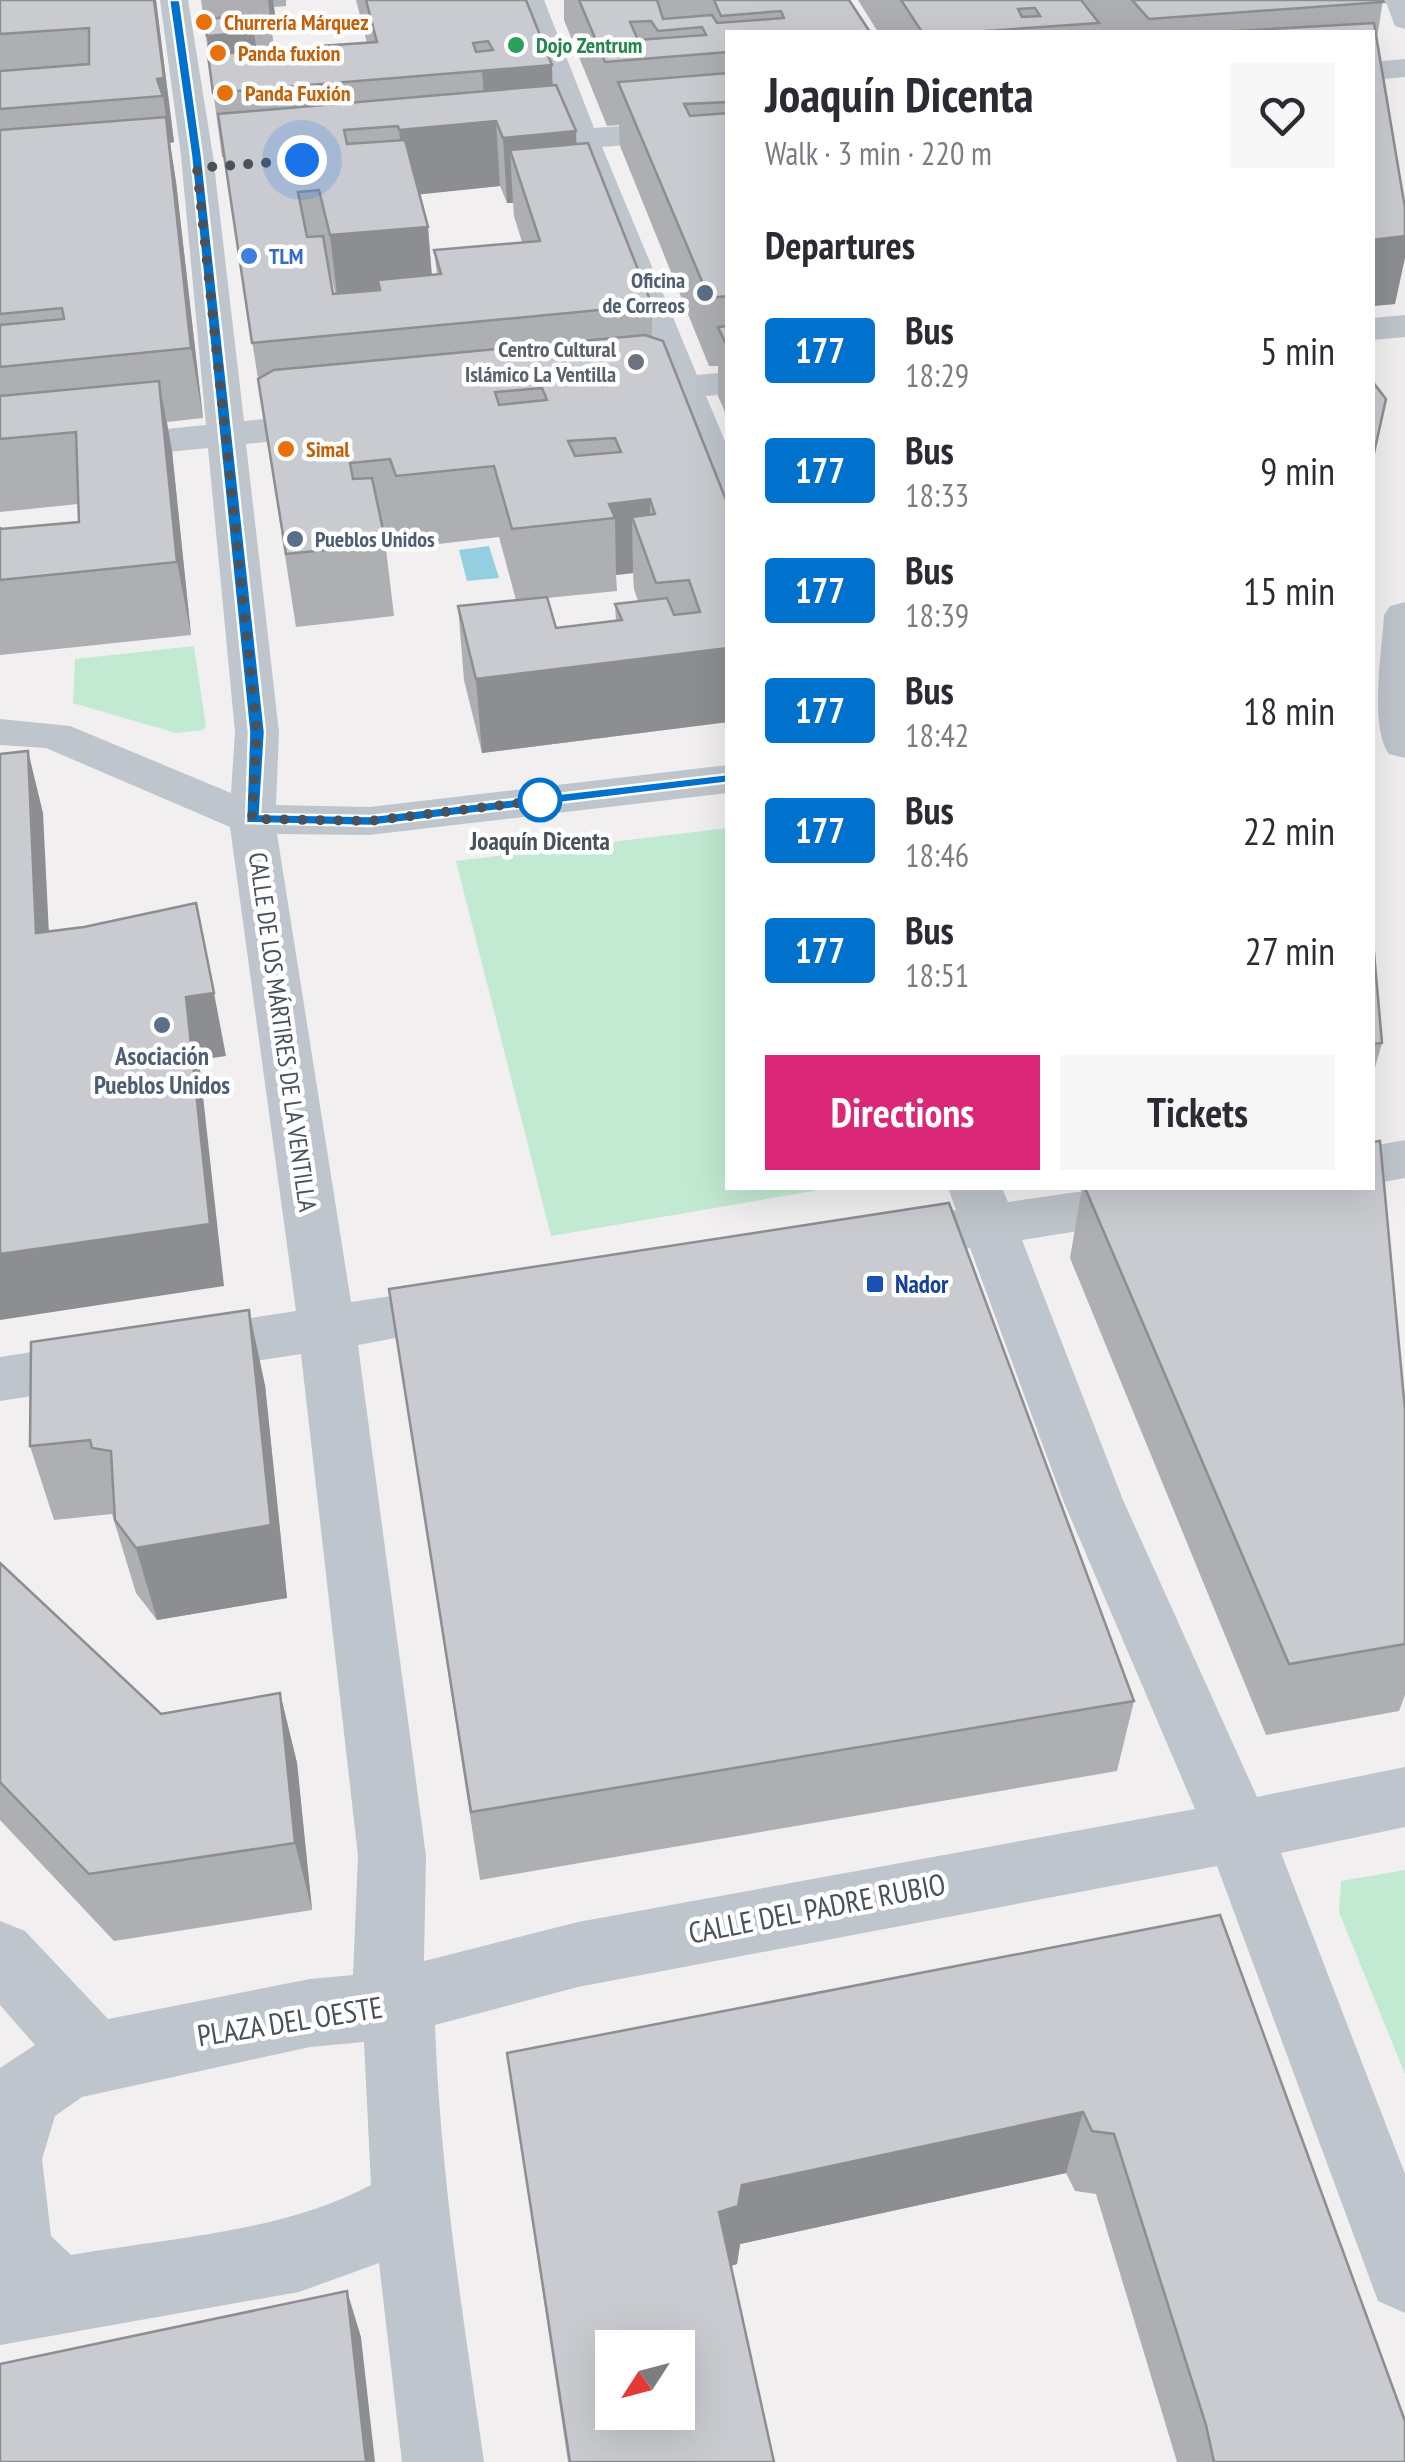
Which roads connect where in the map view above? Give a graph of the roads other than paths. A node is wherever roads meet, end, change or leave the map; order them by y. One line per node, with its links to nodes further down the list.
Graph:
1 (174, 0): 10 (street, CALLE DE LOS MÁRTIRES DE LA VENTILLA)
2 (530, 0): 8 (street)
3 (1400, 0): 4 (street)
4 (1405, 20)
5 (1405, 68): 6 (street)
6 (1375, 71)
7 (725, 127): 8 (street)
8 (582, 138): 9 (street); 15 (street)
9 (474, 147)
10 (212, 167): 11 (street); 18 (street, CALLE DE LOS MÁRTIRES DE LA VENTILLA)
11 (158, 171)
12 (1405, 326): 13 (street)
13 (1375, 328)
14 (725, 384): 15 (street)
15 (685, 388): 16 (street); 20 (street)
16 (574, 400)
17 (376, 420): 18 (street)
18 (226, 435): 19 (street); 27 (street, CALLE DE LOS MÁRTIRES DE LA VENTILLA)
19 (0, 457)
20 (725, 488)
21 (1405, 614): 23 (street)
22 (0, 732): 27 (street)
23 (1405, 745)
24 (1375, 769): 25 (street)
25 (1405, 771)
26 (725, 779): 27 (street)
27 (252, 819): 34 (street, CALLE DE LOS MÁRTIRES DE LA VENTILLA)
28 (1405, 1160): 29 (street)
29 (1375, 1164)
30 (1201, 1190): 31 (street)
31 (983, 1206): 32 (street); 37 (street)
32 (843, 1248)
33 (518, 1298): 34 (street)
34 (327, 1328): 35 (street); 39 (street, CALLE DE LOS MÁRTIRES DE LA VENTILLA)
35 (0, 1379)
36 (1405, 1797): 37 (street, CALLE DEL PADRE RUBIO)
37 (1239, 1832): 39 (street, CALLE DEL PADRE RUBIO); 42 (street)
38 (0, 1954): 40 (street)
39 (393, 2004): 40 (street, PLAZA DEL OESTE); 41 (street, PLAZA DEL OESTE)
40 (94, 2058): 43 (street, PLAZA DEL OESTE)
41 (410, 2204): 43 (street, PLAZA DEL OESTE); 44 (street)
42 (1405, 2274)
43 (28, 2300)
44 (443, 2462)

